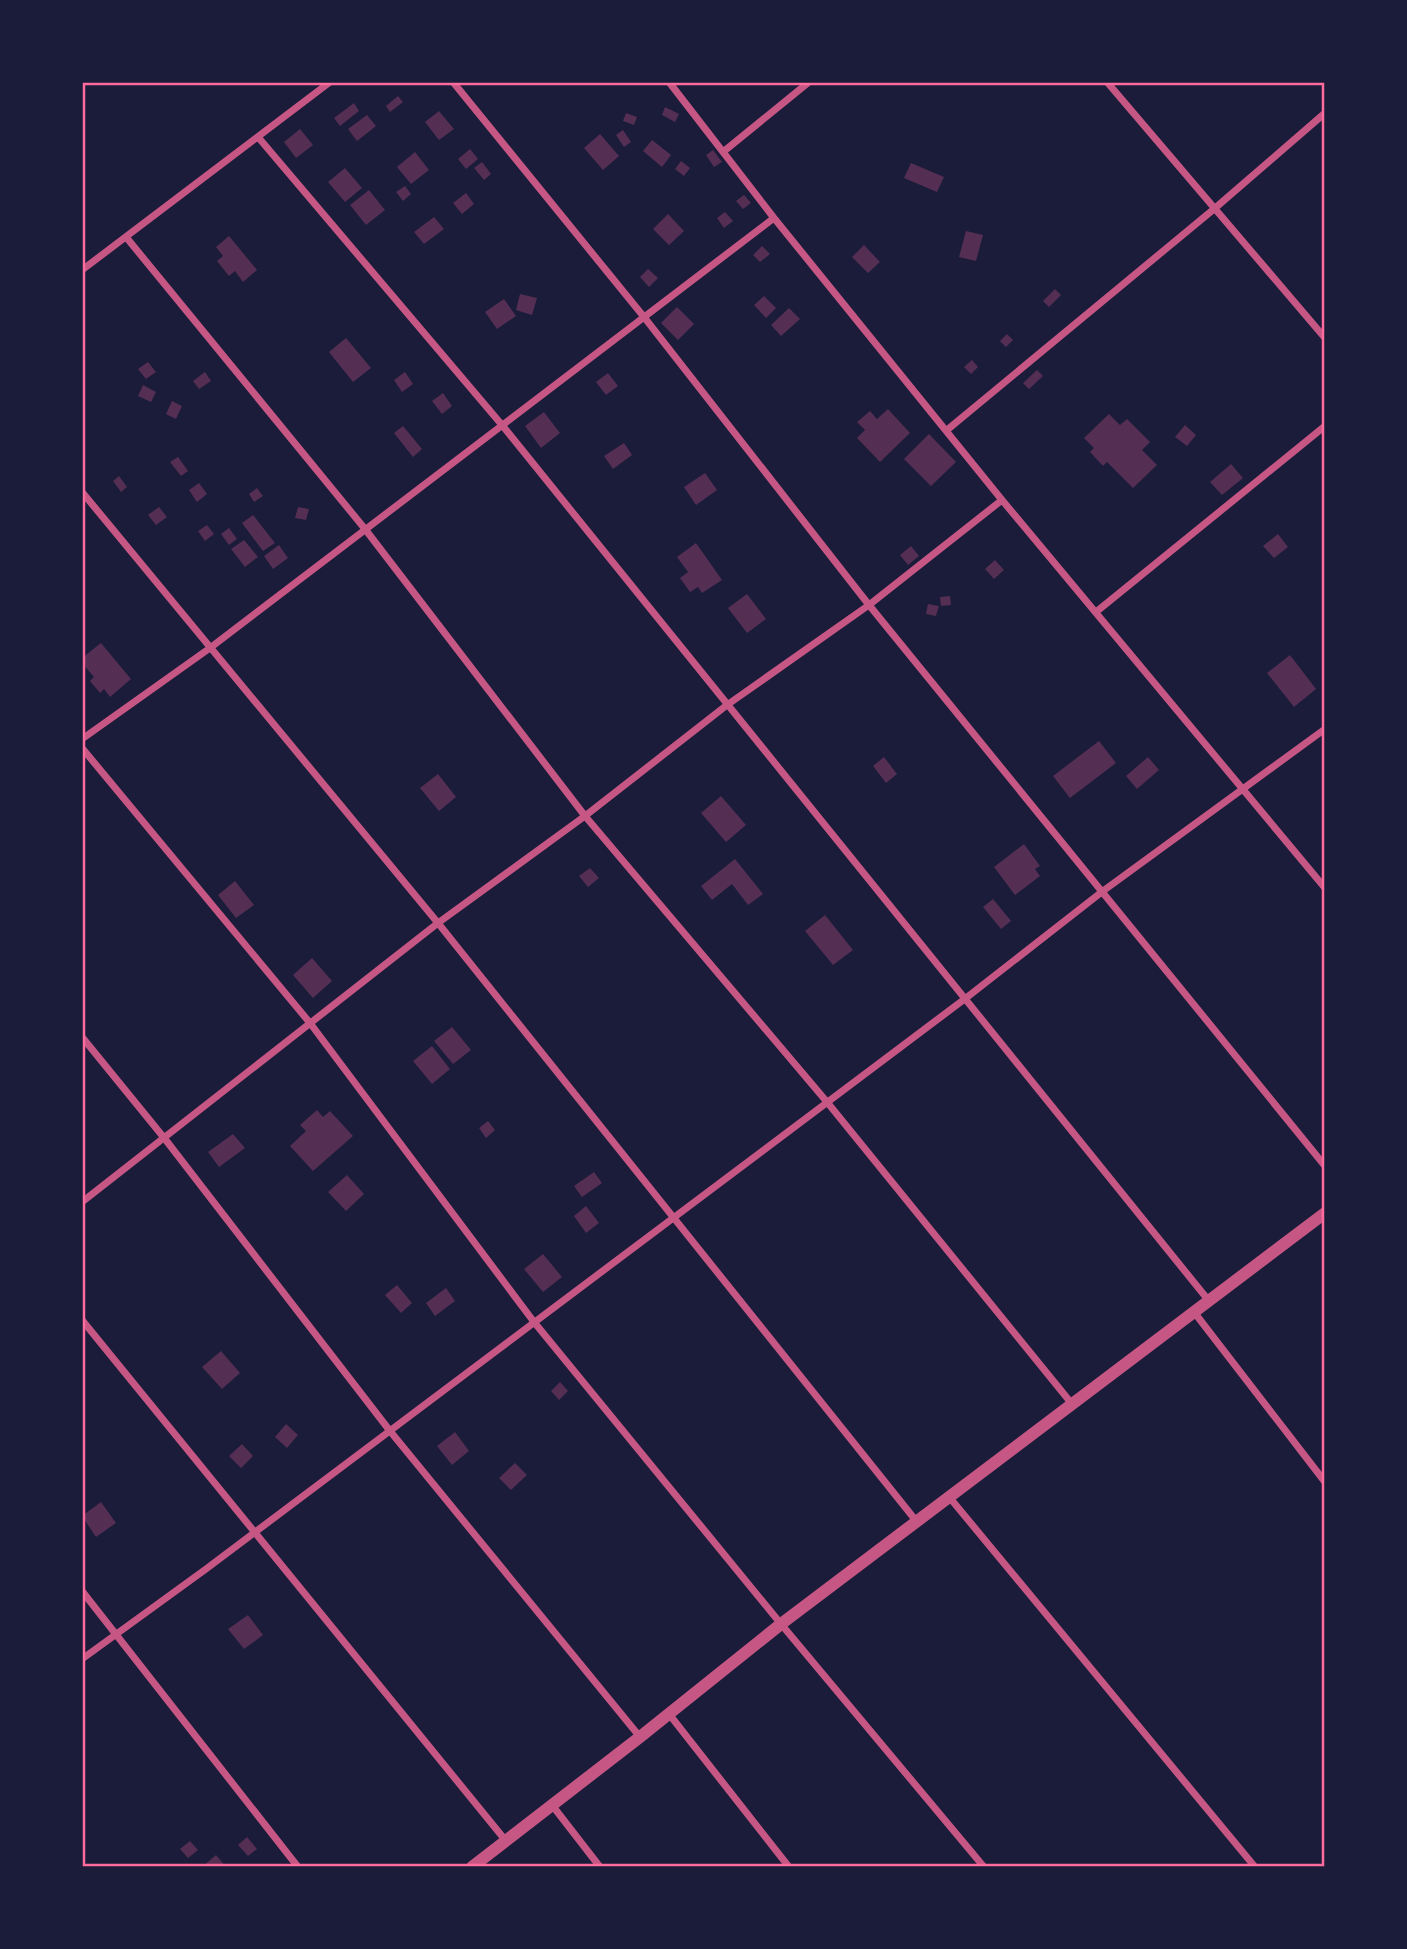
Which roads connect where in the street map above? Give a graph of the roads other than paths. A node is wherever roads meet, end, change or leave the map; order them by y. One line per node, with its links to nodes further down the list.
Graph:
1 (330, 82): 7 (street)
2 (453, 82): 13 (street)
3 (669, 82): 8 (street)
4 (809, 82): 8 (street)
5 (1107, 82): 9 (street)
6 (1325, 113): 9 (street)
7 (258, 137): 11 (street); 15 (street)
8 (723, 152): 10 (street)
9 (1214, 209): 14 (street); 17 (street)
10 (774, 218): 13 (street); 17 (street)
11 (126, 237): 12 (street); 20 (street)
12 (82, 270)
13 (644, 317): 15 (street); 21 (street)
14 (1325, 338)
15 (502, 425): 20 (street); 24 (street)
16 (1325, 426): 22 (street)
17 (947, 430): 19 (street)
18 (82, 492): 23 (street)
19 (1002, 500): 21 (street); 22 (street)
20 (365, 529): 23 (street); 29 (street)
21 (869, 605): 24 (street); 31 (street)
22 (1096, 612): 28 (street)
23 (210, 648): 26 (street); 32 (street)
24 (727, 705): 29 (street); 33 (street)
25 (1325, 729): 28 (street)
26 (82, 739)
27 (82, 748): 34 (street)
28 (1242, 791): 30 (street); 31 (street)
29 (585, 816): 32 (street); 36 (street)
30 (1325, 888)
31 (1103, 891): 33 (street); 38 (street)
32 (438, 923): 34 (street); 41 (street)
33 (965, 998): 36 (street); 42 (street)
34 (310, 1023): 37 (street); 45 (street)
35 (82, 1037): 37 (street)
36 (827, 1102): 41 (street); 46 (street)
37 (165, 1139): 39 (street); 47 (street)
38 (1325, 1166)
39 (82, 1202)
40 (1325, 1213): 42 (street)
41 (675, 1216): 45 (street); 50 (street)
42 (1209, 1301): 43 (street)
43 (1194, 1312): 46 (street); 48 (street)
44 (82, 1320): 51 (street)
45 (534, 1322): 47 (street); 53 (street)
46 (1072, 1404): 49 (street)
47 (390, 1430): 51 (street); 57 (street)
48 (1325, 1482)
49 (950, 1498): 50 (street); 65 (street)
50 (917, 1522): 53 (street)
51 (255, 1532): 54 (street); 59 (street)
52 (82, 1591): 54 (street)
53 (781, 1624): 56 (street); 64 (street)
54 (116, 1633): 55 (street); 60 (street)
55 (82, 1659)
56 (669, 1714): 57 (street); 63 (street)
57 (640, 1737): 58 (street)
58 (552, 1805): 59 (street); 62 (street)
59 (506, 1841): 61 (street)
60 (298, 1867)
61 (472, 1867)
62 (600, 1867)
63 (789, 1867)
64 (984, 1867)
65 (1255, 1867)

